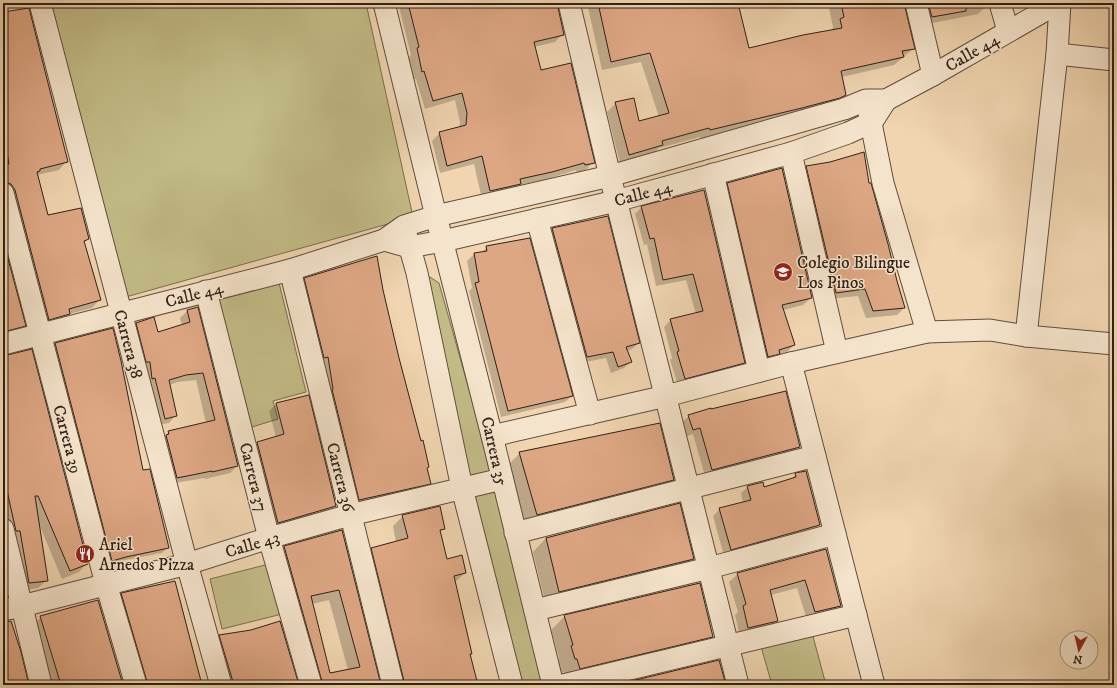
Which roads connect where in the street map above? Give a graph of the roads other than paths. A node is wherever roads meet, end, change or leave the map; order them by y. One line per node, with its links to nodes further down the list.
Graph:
1 (40, 3): 27 (street, Carrera 38)
2 (384, 3): 19 (street, Carrera 35)
3 (569, 3): 16 (street)
4 (916, 3): 10 (street)
5 (1000, 3): 7 (street)
6 (1059, 3): 7 (street, Calle 44); 8 (street)
7 (1008, 31): 10 (street, Calle 44)
8 (1057, 54): 9 (street); 30 (street)
9 (1114, 60)
10 (933, 75): 12 (street, Calle 44)
11 (866, 100): 12 (street, Calle 44); 13 (street); 16 (street, Calle 44)
12 (886, 100): 13 (street, Calle 44)
13 (872, 122): 14 (street, Calle 44); 28 (street)
14 (791, 153): 15 (street, Calle 44); 33 (street)
15 (713, 174): 18 (street, Calle 44); 35 (street)
16 (610, 176): 18 (street); 19 (street, Calle 44)
17 (3, 193): 29 (street, Carrera 39)
18 (616, 201): 20 (street, Calle 44); 36 (street)
19 (436, 216): 21 (street, Calle 44); 23 (street, Carrera 35)
20 (537, 219): 23 (street, Calle 44); 37 (street)
21 (404, 226): 22 (street, Calle 44); 24 (street)
22 (384, 240): 24 (street, Calle 44); 25 (street, Calle 44)
23 (443, 241): 24 (street, Calle 44); 38 (street, Carrera 35)
24 (409, 247): 41 (street)
25 (290, 270): 26 (street, Calle 44); 43 (street, Carrera 36)
26 (206, 291): 27 (street, Calle 44); 47 (street, Carrera 37)
27 (120, 314): 29 (street, Calle 44); 48 (street, Carrera 38)
28 (927, 332): 30 (street); 33 (street)
29 (41, 334): 31 (street, Calle 44); 50 (street, Carrera 39)
30 (1026, 336): 32 (street)
31 (3, 344)
32 (1114, 344)
33 (836, 352): 34 (street)
34 (791, 363): 35 (street); 39 (street)
35 (759, 371): 36 (street)
36 (666, 396): 37 (street); 42 (street)
37 (590, 414): 38 (street)
38 (492, 436): 40 (street, Carrera 35)
39 (815, 456): 42 (street); 46 (street)
40 (502, 479): 41 (street, Calle 43); 45 (street, Carrera 35)
41 (462, 488): 43 (street, Calle 43); 60 (street)
42 (689, 488): 45 (street); 49 (street)
43 (350, 515): 47 (street, Calle 43); 59 (street, Carrera 36)
44 (3, 529): 51 (street)
45 (515, 533): 52 (street, Carrera 35)
46 (836, 534): 49 (street); 53 (street)
47 (269, 538): 48 (street, Calle 43); 58 (street, Carrera 37)
48 (187, 564): 50 (street, Calle 43); 57 (street, Carrera 38)
49 (709, 568): 52 (street); 54 (street)
50 (106, 584): 51 (street, Calle 43); 56 (street, Carrera 39)
51 (13, 608): 55 (street)
52 (535, 610): 61 (street, Carrera 35)
53 (856, 615): 54 (street); 64 (street)
54 (728, 645): 62 (street); 63 (street)
55 (41, 685)
56 (136, 685)
57 (221, 685)
58 (311, 685)
59 (393, 685)
60 (512, 685)
61 (553, 685)
62 (563, 685)
63 (738, 685)
64 (874, 685)

